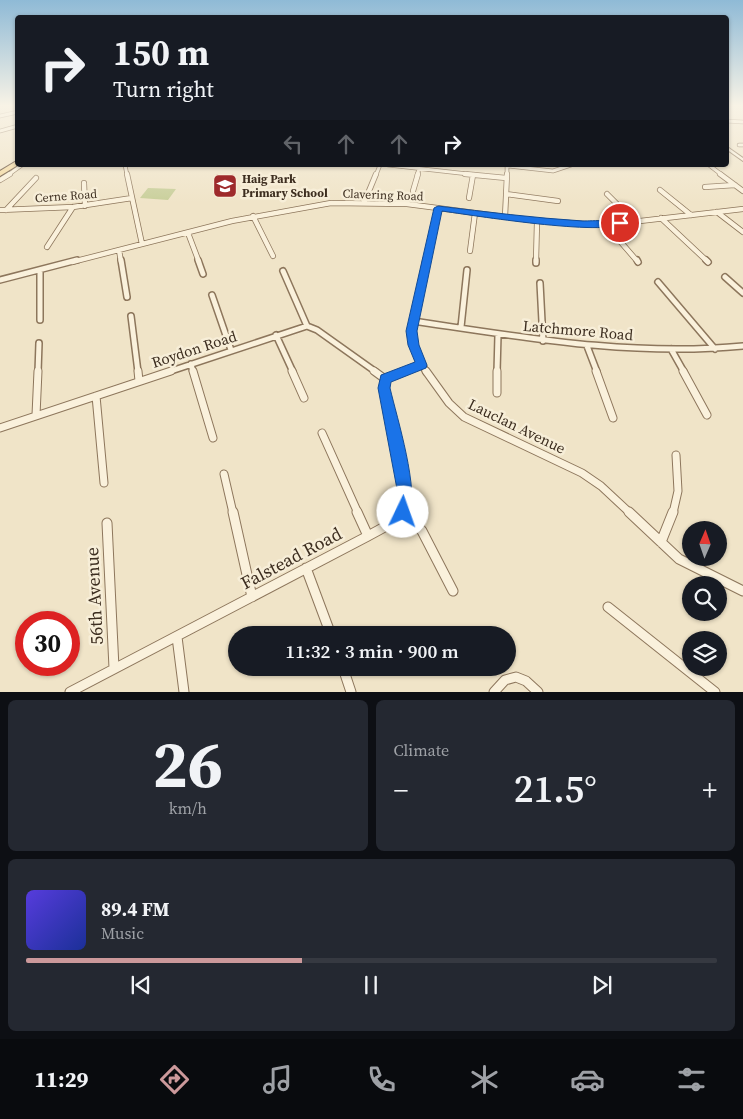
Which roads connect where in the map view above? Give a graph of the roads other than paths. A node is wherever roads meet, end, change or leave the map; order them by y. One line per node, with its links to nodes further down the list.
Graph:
1 (729, 149): 2 (street)
2 (743, 160)
3 (15, 164): 15 (main road)
4 (19, 167): 19 (street)
5 (125, 167): 28 (street)
6 (379, 167): 31 (street)
7 (406, 167): 13 (street)
8 (451, 167): 14 (street)
9 (507, 167): 18 (street)
10 (516, 167): 11 (street)
11 (565, 167)
12 (712, 167): 21 (street)
13 (419, 169): 14 (street); 23 (street)
14 (450, 172): 16 (street)
15 (0, 174)
16 (473, 175): 18 (street); 29 (street)
17 (36, 178): 36 (street)
18 (506, 178): 26 (street)
19 (0, 180)
20 (84, 183): 32 (street)
21 (735, 185): 22 (street); 25 (street)
22 (705, 187)
23 (413, 190)
24 (660, 190): 39 (street)
25 (743, 190)
26 (506, 194): 30 (street); 41 (street)
27 (607, 194): 43 (street)
28 (132, 198): 32 (street, Cerne Road); 48 (street)
29 (469, 198)
30 (558, 201)
31 (364, 203): 34 (street, Clavering Road); 40 (street, Clavering Road)
32 (85, 206): 33 (street, Cerne Road)
33 (74, 207): 36 (street, Cerne Road); 49 (street)
34 (438, 208): 38 (street, Clavering Road); 69 (street, Lauclan Avenue)
35 (743, 209): 37 (street, Clavering Road)
36 (2, 210)
37 (717, 212): 39 (street, Clavering Road); 46 (street)
38 (474, 213): 41 (street, Clavering Road); 51 (street)
39 (691, 215): 42 (street, Clavering Road)
40 (253, 216): 47 (street, Clavering Road); 52 (street)
41 (505, 216): 44 (street, Clavering Road)
42 (661, 218): 43 (street, Clavering Road); 54 (street)
43 (634, 220): 45 (street, Clavering Road)
44 (537, 221): 45 (street, Clavering Road); 55 (street)
45 (606, 225): 53 (street)
46 (743, 232)
47 (188, 233): 48 (street, Clavering Road); 59 (street)
48 (142, 244): 50 (street, Clavering Road)
49 (47, 247)
50 (119, 250): 56 (street, Clavering Road); 66 (street)
51 (470, 251)
52 (273, 256)
53 (638, 262)
54 (708, 262)
55 (536, 263)
56 (40, 270): 61 (street, Clavering Road); 68 (street)
57 (467, 270): 71 (street)
58 (283, 271): 70 (street)
59 (203, 274)
60 (725, 277): 64 (street)
61 (0, 280)
62 (658, 282): 79 (street)
63 (540, 283): 74 (street)
64 (743, 293)
65 (212, 295): 80 (street)
66 (128, 297)
67 (130, 316): 84 (street)
68 (40, 320)
69 (413, 321): 71 (street, Latchmore Road); 82 (street, Lauclan Avenue)
70 (307, 326): 72 (street, Roydon Road); 83 (street)
71 (461, 327): 73 (street, Latchmore Road)
72 (276, 335): 80 (street, Roydon Road); 87 (street)
73 (498, 335): 74 (street, Latchmore Road); 85 (street)
74 (543, 341): 76 (street, Latchmore Road)
75 (38, 343): 88 (street)
76 (587, 346): 78 (street, Latchmore Road); 90 (street)
77 (743, 346): 79 (street, Latchmore Road)
78 (670, 349): 79 (street, Latchmore Road); 89 (street)
79 (715, 349)
80 (231, 350): 81 (street, Roydon Road)
81 (191, 364): 84 (street, Roydon Road); 93 (street)
82 (422, 365): 83 (street); 100 (street, Lauclan Avenue)
83 (385, 379): 97 (street)
84 (139, 381): 86 (street, Roydon Road)
85 (497, 393)
86 (96, 396): 88 (street, Roydon Road); 96 (street)
87 (304, 398)
88 (36, 415): 91 (street, Roydon Road)
89 (707, 415)
90 (613, 418)
91 (0, 428)
92 (322, 433): 99 (street)
93 (213, 438)
94 (676, 455): 100 (street)
95 (224, 474): 104 (street)
96 (104, 483)
97 (403, 512): 99 (street, Falstead Road); 102 (street)
98 (107, 523): 108 (street, 56th Avenue)
99 (368, 536): 101 (street, Falstead Road)
100 (661, 542): 103 (street, Lauclan Avenue)
101 (306, 568): 104 (street, Falstead Road); 106 (street)
102 (453, 591)
103 (743, 591)
104 (252, 597): 107 (street, Falstead Road)
105 (608, 607): 115 (street)
106 (328, 626)
107 (177, 637): 108 (street, Falstead Road); 111 (street)
108 (114, 668): 110 (street, Falstead Road)
109 (346, 676): 112 (street)
110 (70, 692)
111 (184, 692)
112 (351, 692)
113 (494, 692): 114 (street)
114 (538, 692)
115 (715, 692)

